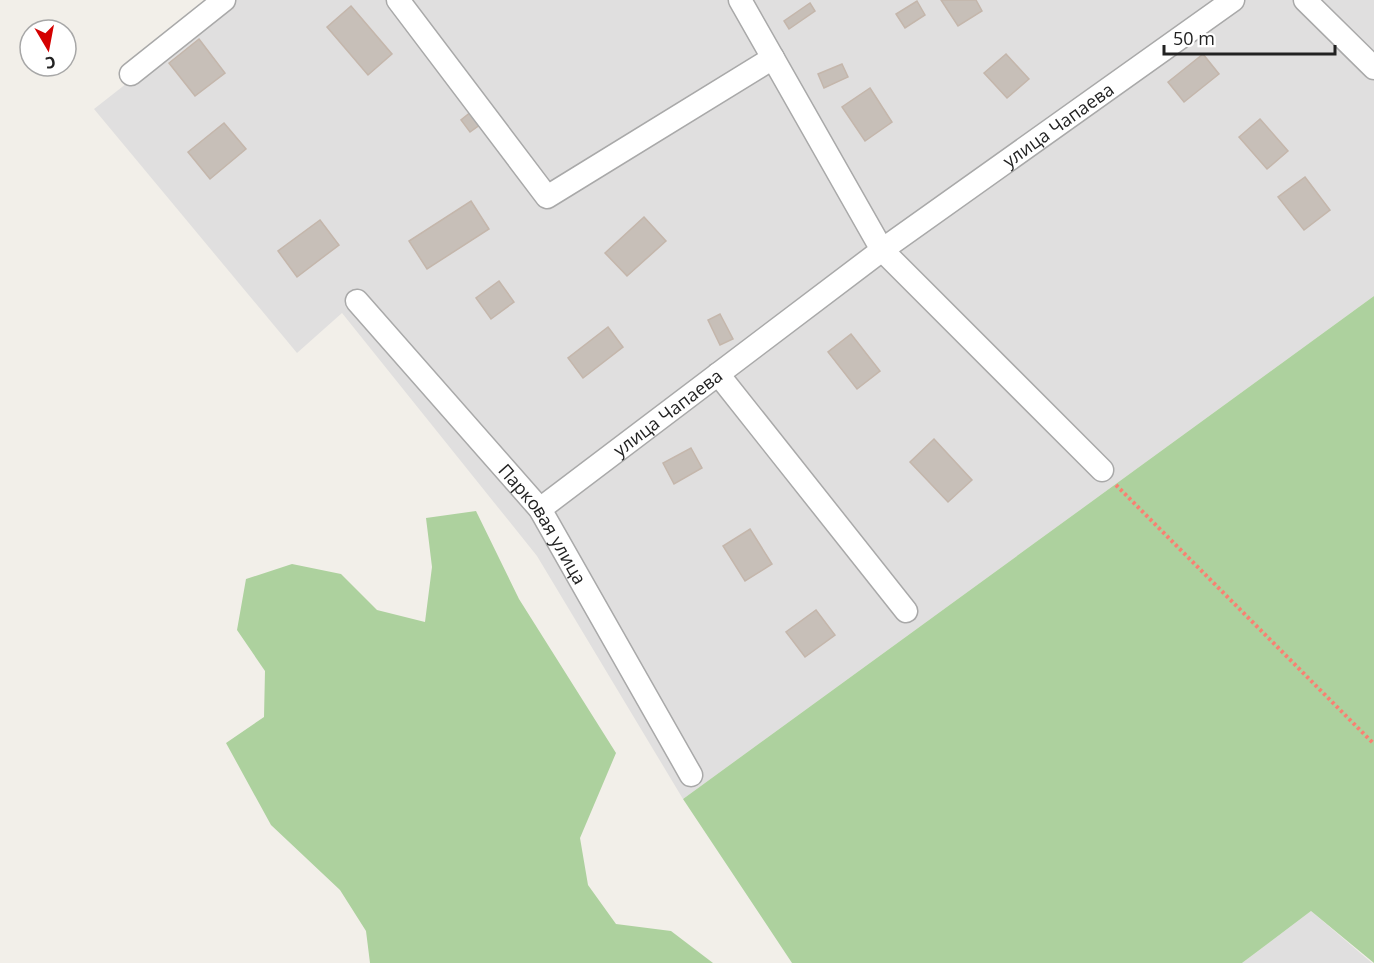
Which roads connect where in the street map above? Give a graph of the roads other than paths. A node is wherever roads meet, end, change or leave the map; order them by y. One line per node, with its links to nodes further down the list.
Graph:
1 (224, 0): 8 (street)
2 (398, 0): 6 (street)
3 (740, 0): 6 (street)
4 (1233, 0): 9 (street, улица Чапаева)
5 (1305, 0): 7 (street)
6 (773, 58): 9 (street)
7 (1374, 68)
8 (131, 74)
9 (882, 250): 11 (street, улица Чапаева); 12 (street)
10 (357, 300): 13 (street, Парковая улица)
11 (718, 374): 13 (street, улица Чапаева); 14 (street)
12 (1102, 470)
13 (540, 509): 15 (street, Парковая улица)
14 (906, 611)
15 (691, 775)

